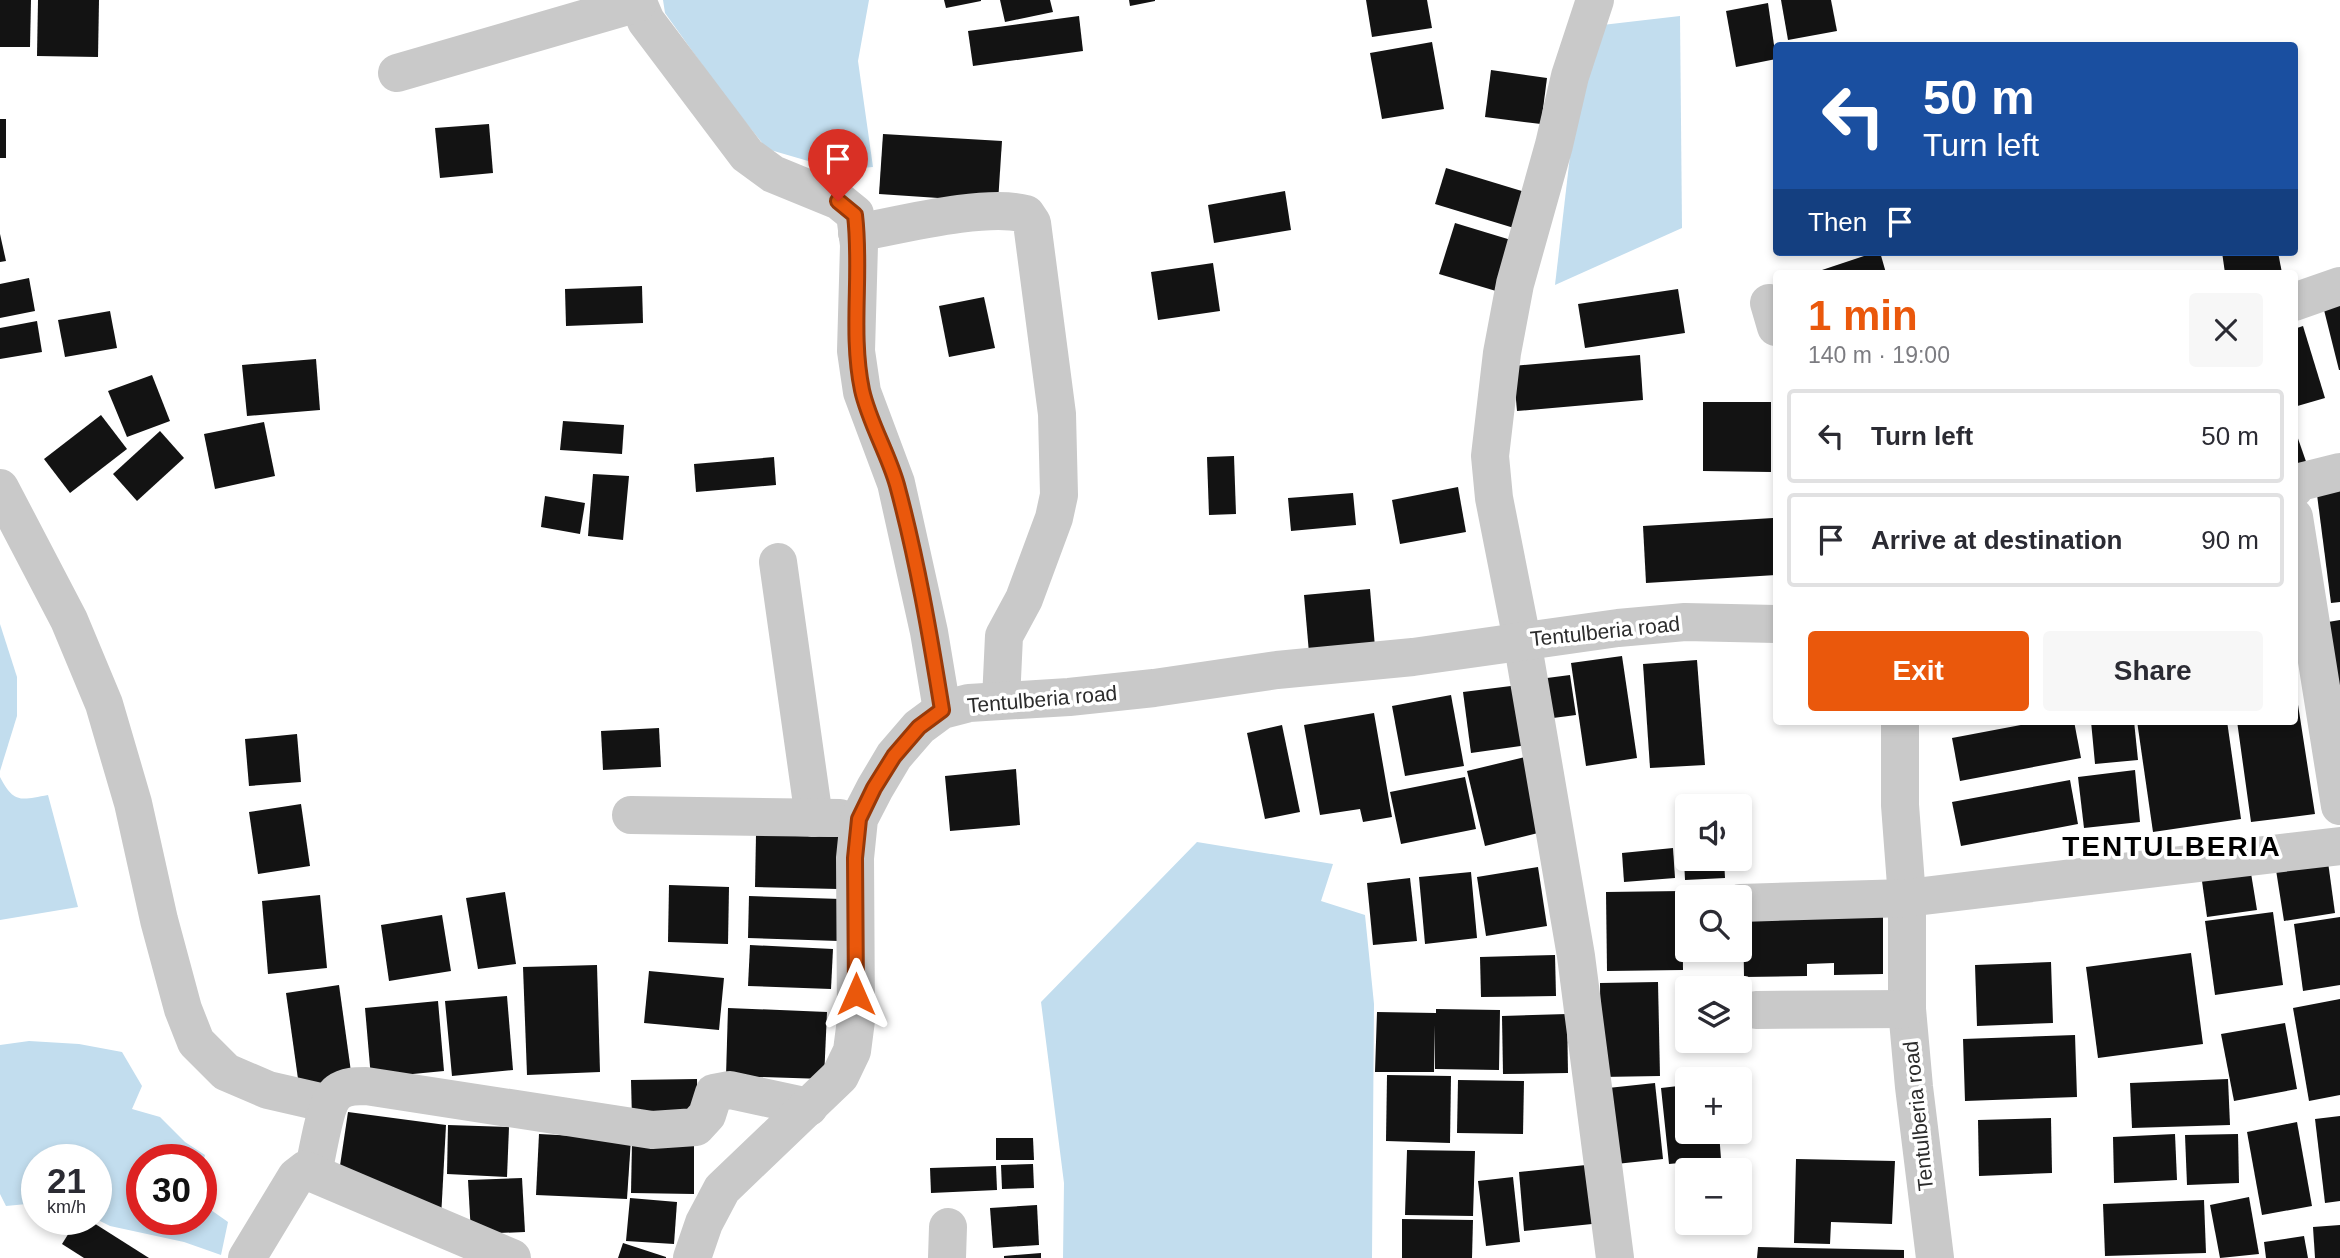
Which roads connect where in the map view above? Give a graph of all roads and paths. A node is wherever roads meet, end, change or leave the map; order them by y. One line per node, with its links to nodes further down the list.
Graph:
1 (1595, 0): 13 (street)
2 (638, 1): 3 (street); 4 (street)
3 (397, 73)
4 (857, 233): 15 (street); 16 (street)
5 (2340, 286): 6 (street)
6 (2298, 301)
7 (2340, 472): 8 (street)
8 (2298, 484)
9 (0, 488): 27 (street)
10 (778, 562): 20 (street)
11 (2298, 564): 14 (street)
12 (1773, 624): 13 (street, Tentulberia road)
13 (1522, 640): 15 (street, Tentulberia road); 33 (street)
14 (2306, 657): 18 (street)
15 (1001, 701): 16 (street, Tentulberia road)
16 (942, 710): 21 (street, Tentulberia road)
17 (1907, 725): 23 (street, Tentulberia road)
18 (2340, 806)
19 (631, 815): 20 (street)
20 (814, 818): 21 (street)
21 (859, 819): 28 (street, Tentulberia road)
22 (2340, 846): 23 (street)
23 (1907, 898): 24 (street); 25 (street, Tentulberia road)
24 (1752, 903)
25 (1908, 1009): 26 (street); 34 (street, Tentulberia road)
26 (1756, 1010)
27 (329, 1104): 28 (street); 29 (street)
28 (809, 1107): 32 (street, Tentulberia road)
29 (313, 1172): 30 (street); 31 (street)
30 (247, 1258)
31 (512, 1258)
32 (692, 1258)
33 (1615, 1258)
34 (1935, 1258)

